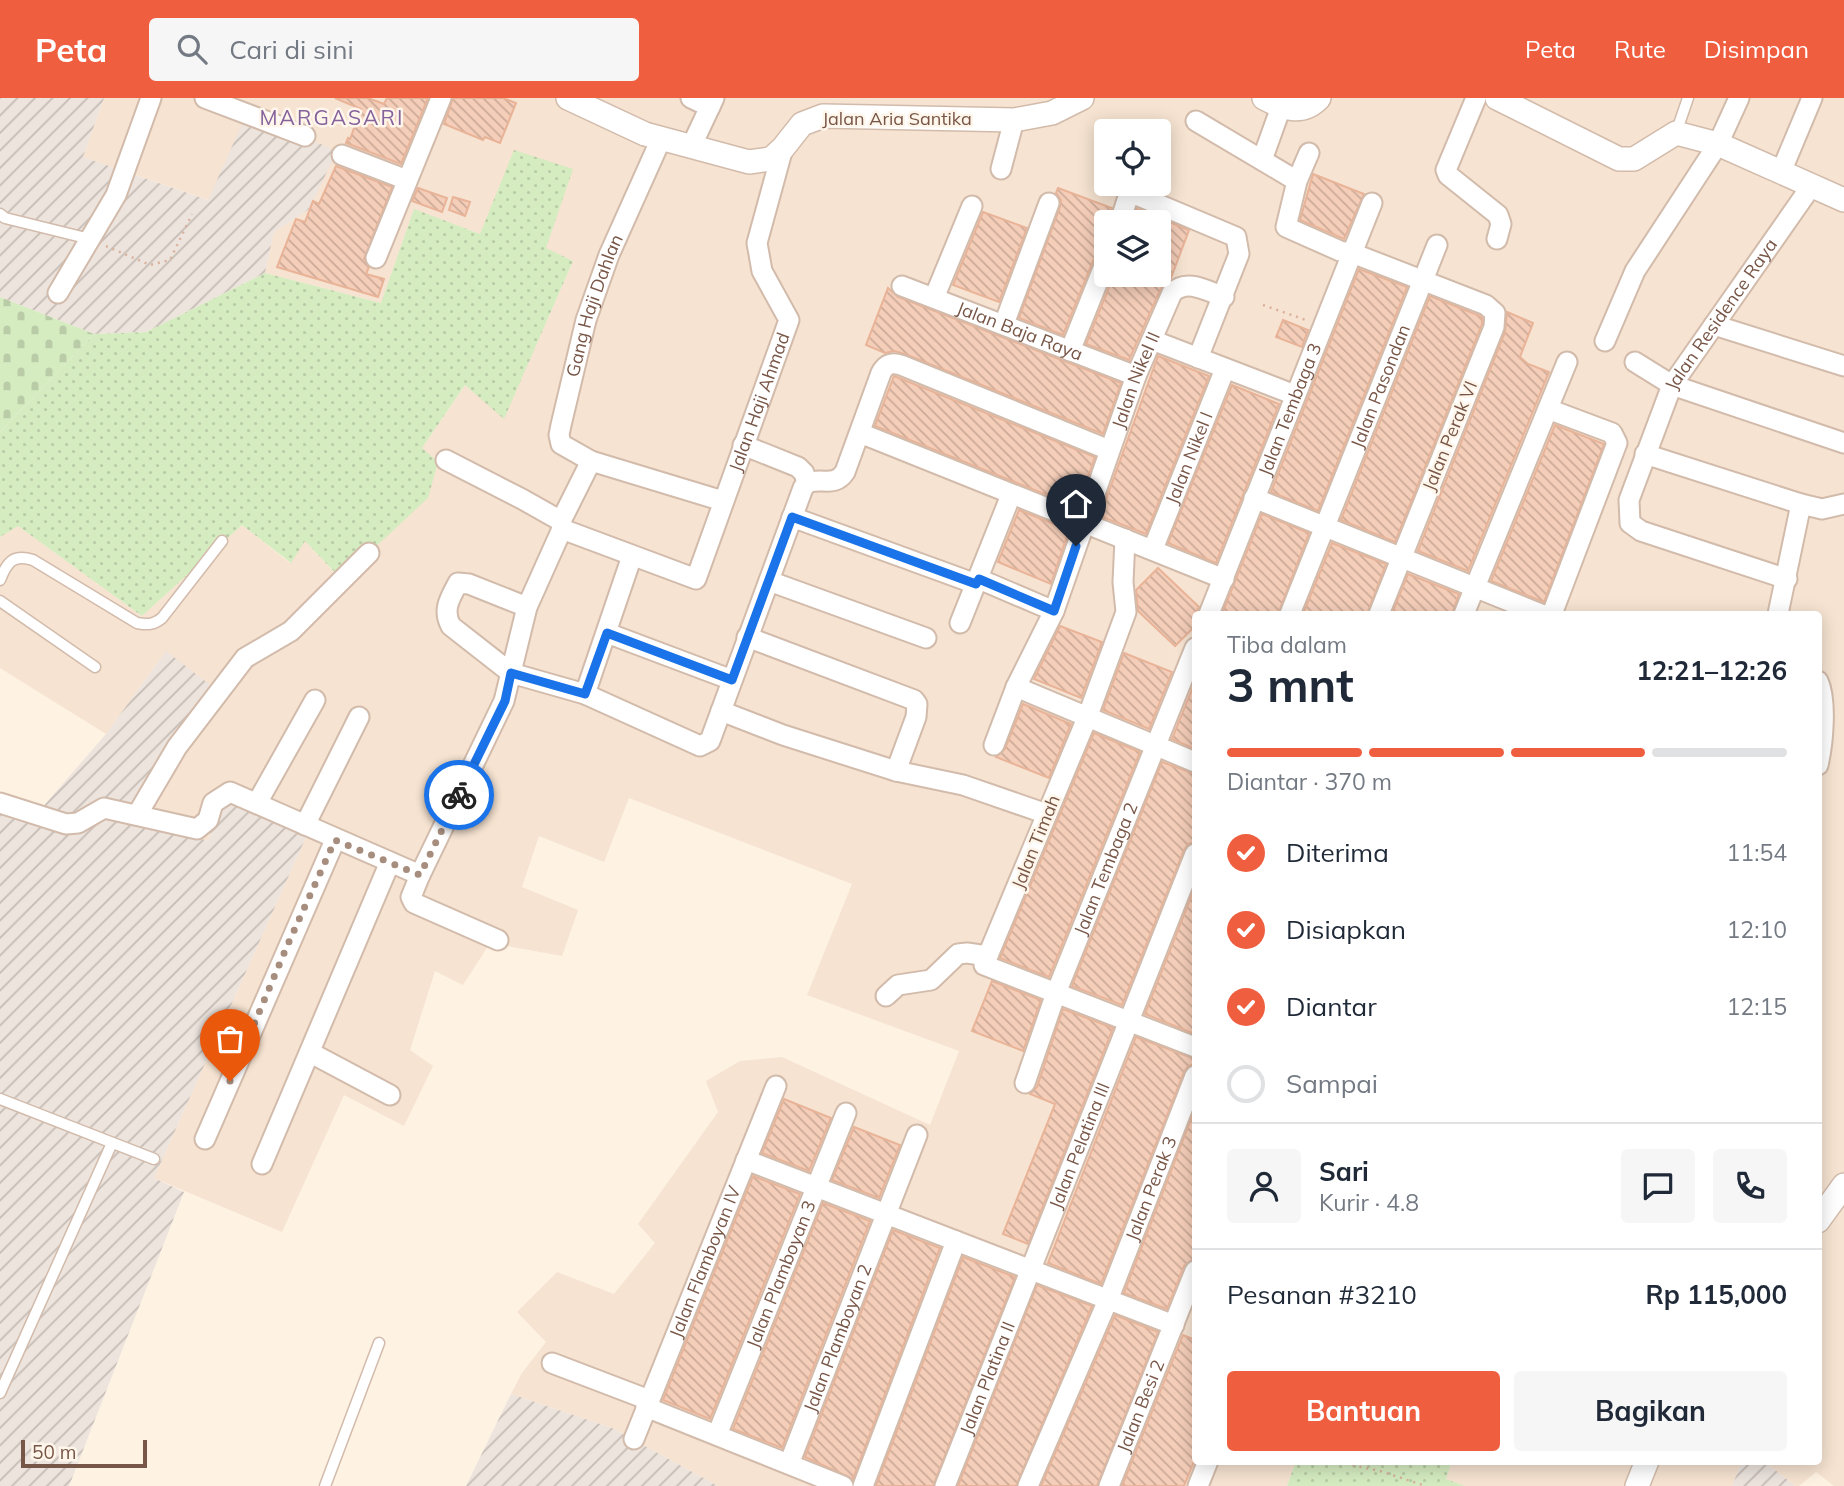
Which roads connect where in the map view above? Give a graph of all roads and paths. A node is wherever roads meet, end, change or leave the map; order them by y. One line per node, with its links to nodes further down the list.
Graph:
1 (151, 98): 38 (street)
2 (205, 98): 18 (street)
3 (440, 98): 28 (street)
4 (568, 98): 19 (street, Jalan Aria Santika)
5 (691, 98): 13 (street)
6 (1082, 98): 15 (street, Jalan Aria Santika)
7 (1319, 98): 14 (street)
8 (1476, 98): 39 (street)
9 (1497, 98): 17 (street)
10 (1688, 98): 17 (lane)
11 (1739, 98): 20 (street)
12 (1812, 98): 27 (street)
13 (712, 102): 21 (street)
14 (1273, 103): 25 (street)
15 (1014, 120): 22 (street, Jalan Aria Santika); 26 (street)
16 (1196, 121): 25 (street)
17 (1676, 133): 20 (street)
18 (305, 136)
19 (661, 139): 21 (street, Jalan Aria Santika); 71 (street, Gang Haji Dahlan)
20 (1718, 144): 27 (street); 54 (street)
21 (692, 145): 22 (street, Jalan Aria Santika)
22 (783, 148): 67 (street, Jalan Haji Ahmad)
23 (1309, 153): 29 (street)
24 (342, 155): 28 (street)
25 (1262, 160): 29 (street)
26 (1001, 169)
27 (1781, 172): 30 (street)
28 (407, 180): 42 (street)
29 (1297, 181): 41 (street)
30 (1812, 185): 31 (street); 51 (street, Jalan Residence Raya)
31 (1844, 200)
32 (1049, 203): 50 (street)
33 (1372, 203): 41 (street, Jalan Tembaga 3)
34 (972, 206): 48 (street)
35 (1124, 210): 47 (street)
36 (0, 214): 38 (lane)
37 (192, 214): 38 (path)
38 (90, 239): 46 (street)
39 (1497, 239)
40 (1437, 245): 43 (street, Jalan Pasondan)
41 (1352, 253): 43 (street); 52 (street, Jalan Tembaga 3)
42 (376, 258)
43 (1423, 280): 81 (street, Jalan Pasondan); 87 (street, Jalan Perak VI)
44 (902, 286): 48 (street, Jalan Baja Raya)
45 (1096, 287): 55 (street)
46 (58, 293)
47 (1224, 297): 53 (street, Jalan Nikel II); 56 (street)
48 (934, 298): 50 (street, Jalan Baja Raya)
49 (1263, 304): 52 (path)
50 (1004, 324): 55 (street, Jalan Baja Raya)
51 (1714, 325): 59 (street); 62 (street, Jalan Residence Raya)
52 (1323, 327): 63 (street, Jalan Tembaga 3)
53 (1153, 340): 56 (street); 61 (street, Jalan Nikel II)
54 (1605, 341)
55 (1070, 351): 61 (street, Jalan Baja Raya)
56 (1198, 358): 60 (street)
57 (1567, 362): 64 (street)
58 (1635, 362): 62 (street)
59 (1844, 366)
60 (1225, 369): 63 (street); 84 (street, Jalan Nikel I)
61 (1136, 376): 68 (street, Jalan Nikel II)
62 (1672, 385): 66 (street); 69 (street, Jalan Residence Raya)
63 (1295, 395): 74 (street, Jalan Tembaga 3)
64 (1548, 409): 93 (street); 102 (street)
65 (860, 433): 68 (street); 72 (street); 73 (street)
66 (1844, 443)
67 (743, 445): 72 (street); 75 (street, Jalan Haji Ahmad)
68 (1109, 450): 79 (street, Jalan Nikel II)
69 (1645, 454): 76 (street); 89 (street, Jalan Residence Raya)
70 (446, 460): 80 (street)
71 (591, 461): 75 (street); 80 (street)
72 (807, 483): 78 (street)
73 (1011, 495): 79 (street); 92 (street)
74 (1254, 498): 81 (street); 88 (street, Jalan Tembaga 3)
75 (723, 501): 86 (street, Jalan Haji Ahmad)
76 (1801, 504): 77 (street); 89 (street)
77 (1844, 504)
78 (792, 517): 91 (street); 92 (street)
79 (1083, 523): 82 (street); 95 (street, Jalan Nikel II)
80 (561, 525): 86 (street); 96 (street)
81 (1325, 527): 87 (street); 98 (street, Jalan Pasondan)
82 (1125, 539): 84 (street); 119 (street, Jalan Timah)
83 (222, 541): 90 (lane)
84 (1153, 549): 88 (street)
85 (369, 553): 127 (street)
86 (632, 555): 105 (street)
87 (1401, 558): 93 (street); 99 (street, Jalan Perak VI)
88 (1224, 579): 97 (street, Jalan Tembaga 3)
89 (1787, 579): 103 (street)
90 (0, 580)
91 (769, 581): 106 (street); 107 (street)
92 (977, 582): 95 (street); 104 (street)
93 (1475, 587): 100 (street); 101 (street)
94 (0, 601): 109 (lane)
95 (1058, 602): 112 (street, Jalan Nikel II)
96 (527, 607): 110 (street); 110 (street)
97 (1210, 611)
98 (1291, 611)
99 (1380, 611)
100 (1465, 611)
101 (1534, 611)
102 (1553, 611)
103 (1779, 611)
104 (960, 623)
105 (607, 633): 111 (street); 114 (street)
106 (747, 638): 111 (street); 123 (street)
107 (926, 638)
108 (1192, 655): 121 (street)
109 (95, 667)
110 (511, 673): 114 (street); 132 (street)
111 (732, 680): 117 (street)
112 (1016, 687): 119 (street); 120 (street, Jalan Nikel II)
113 (1822, 691): 116 (street)
114 (585, 694): 117 (street)
115 (315, 700): 125 (street)
116 (1822, 710)
117 (721, 711): 123 (street)
118 (359, 717): 128 (street)
119 (1087, 718): 121 (street); 126 (street, Jalan Timah)
120 (994, 745)
121 (1155, 746): 122 (street); 135 (street, Jalan Tembaga 2)
122 (1192, 761)
123 (896, 771): 126 (street)
124 (0, 803): 127 (street)
125 (257, 803): 127 (street); 128 (street)
126 (1047, 814): 134 (street, Jalan Timah)
127 (137, 815)
128 (305, 825): 129 (street)
129 (335, 840): 131 (street); 147 (street)
130 (1192, 862): 137 (street, Jalan Pelatina III)
131 (390, 863): 132 (street); 139 (street)
132 (420, 875): 133 (street)
133 (498, 940)
134 (986, 960): 135 (street); 136 (street)
135 (1056, 993): 137 (street); 140 (street, Jalan Tembaga 2)
136 (886, 996)
137 (1129, 1021): 138 (street); 157 (street, Jalan Pelatina III)
138 (1192, 1046)
139 (311, 1053): 143 (street); 151 (street)
140 (1025, 1083)
141 (1192, 1084): 159 (street, Jalan Perak 3)
142 (776, 1086): 150 (street, Jalan Flamboyan IV)
143 (390, 1095)
144 (0, 1099): 148 (lane)
145 (846, 1113): 153 (street, Jalan Plamboyan 3)
146 (917, 1135): 154 (street, Jalan Plamboyan 2)
147 (205, 1139)
148 (112, 1143): 149 (lane); 163 (lane)
149 (154, 1158)
150 (746, 1160): 153 (street); 164 (street, Jalan Flamboyan IV)
151 (262, 1164)
152 (1844, 1185): 155 (street)
153 (816, 1187): 154 (street); 165 (street, Jalan Plamboyan 3)
154 (886, 1214): 156 (street); 167 (street, Jalan Plamboyan 2)
155 (1822, 1214)
156 (956, 1241): 157 (street); 173 (street)
157 (1030, 1270): 159 (street); 174 (street, Jalan Platina II)
158 (1192, 1279): 160 (street, Jalan Besi 2)
159 (1108, 1300): 160 (street); 175 (street, Jalan Perak 3)
160 (1174, 1325): 176 (street, Jalan Besi 2)
161 (379, 1343): 171 (lane)
162 (552, 1363): 164 (street)
163 (0, 1393)
164 (648, 1403): 165 (street); 166 (street, Jalan Flamboyan IV)
165 (717, 1435): 167 (street)
166 (634, 1439)
167 (789, 1464): 172 (street)
168 (1206, 1465): 177 (street)
169 (1351, 1465): 178 (path)
170 (1645, 1465): 179 (street)
171 (325, 1486)
172 (843, 1486)
173 (863, 1486)
174 (945, 1486)
175 (1028, 1486)
176 (1109, 1486)
177 (1198, 1486)
178 (1426, 1486)
179 (1637, 1486)

